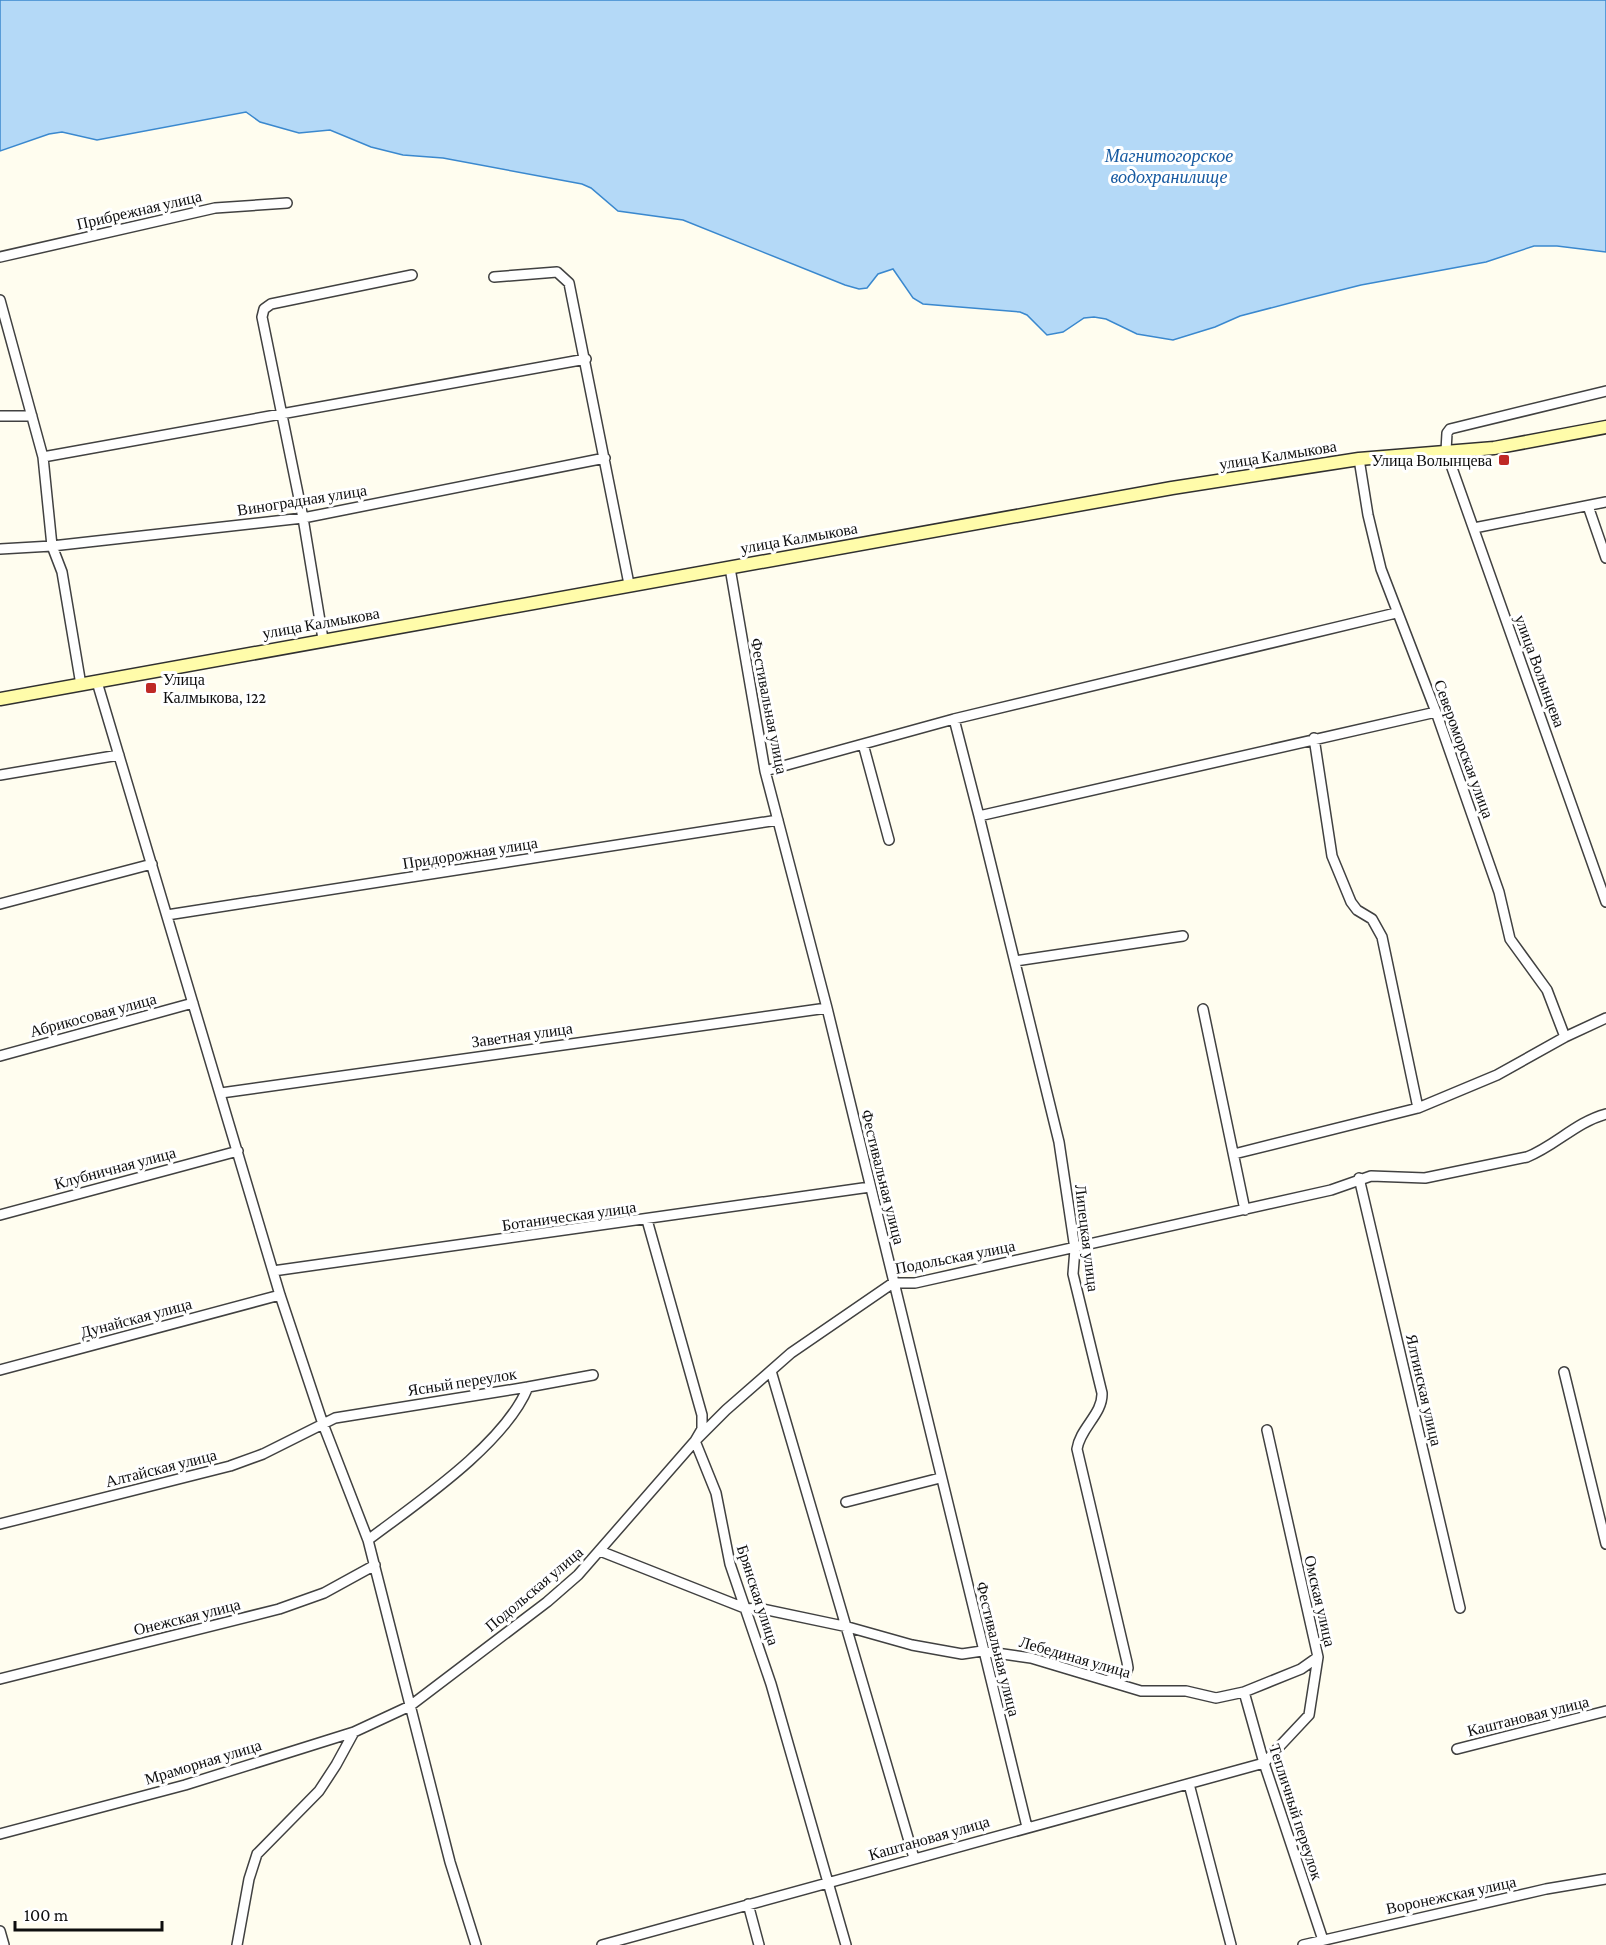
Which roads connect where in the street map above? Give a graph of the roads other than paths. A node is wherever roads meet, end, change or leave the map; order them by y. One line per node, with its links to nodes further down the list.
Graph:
1 (287, 203): 2 (street, Прибрежная улица)
2 (0, 257)
3 (412, 275): 9 (street)
4 (494, 277): 7 (street)
5 (0, 300): 6 (street)
6 (2, 314): 11 (street)
7 (586, 359): 9 (street); 15 (street)
8 (1606, 391): 13 (street)
9 (283, 415): 14 (street); 19 (street)
10 (0, 416): 11 (street)
11 (32, 416): 14 (street)
12 (1606, 427): 13 (main road, улица Калмыкова)
13 (1446, 451): 16 (main road, улица Калмыкова); 20 (street, улица Волынцева)
14 (43, 457): 21 (street)
15 (605, 458): 19 (street, Виноградная улица); 25 (street)
16 (1359, 459): 24 (main road, улица Калмыкова); 26 (street, Североморская улица)
17 (1606, 502): 18 (street)
18 (1588, 506): 20 (street); 23 (street)
19 (303, 518): 21 (street, Виноградная улица); 27 (street)
20 (1474, 528): 42 (street, улица Волынцева)
21 (52, 546): 22 (street, Виноградная улица); 29 (street)
22 (0, 549)
23 (1606, 558)
24 (730, 568): 25 (main road, улица Калмыкова); 36 (street, Фестивальная улица)
25 (629, 585): 27 (main road, улица Калмыкова)
26 (1396, 613): 31 (street, Североморская улица); 32 (street)
27 (323, 639): 28 (main road, улица Калмыкова)
28 (97, 682): 29 (main road, улица Калмыкова); 35 (street)
29 (81, 685): 30 (main road, улица Калмыкова)
30 (0, 699)
31 (1436, 712): 33 (street); 51 (street, Североморская улица)
32 (954, 719): 34 (street); 38 (street, Липецкая улица)
33 (1314, 738): 38 (street); 54 (street)
34 (863, 744): 36 (street); 40 (street)
35 (119, 755): 37 (street); 41 (street)
36 (765, 771): 39 (street, Фестивальная улица)
37 (0, 775)
38 (979, 816): 46 (street, Липецкая улица)
39 (778, 820): 44 (street, Придорожная улица); 48 (street, Фестивальная улица)
40 (889, 840)
41 (152, 864): 43 (street); 44 (street)
42 (1606, 902)
43 (0, 904)
44 (167, 915): 47 (street)
45 (1183, 936): 46 (street)
46 (1016, 961): 63 (street, Липецкая улица)
47 (193, 1003): 52 (street, Абрикосовая улица); 53 (street)
48 (827, 1008): 53 (street, Заветная улица); 59 (street, Фестивальная улица)
49 (1203, 1009): 57 (street)
50 (1606, 1017): 51 (street)
51 (1565, 1037): 54 (street)
52 (0, 1056)
53 (220, 1093): 56 (street)
54 (1418, 1108): 57 (street)
55 (1606, 1114): 58 (street, Подольская улица)
56 (238, 1151): 61 (street, Клубничная улица); 64 (street)
57 (1234, 1154): 60 (street)
58 (1359, 1178): 60 (street, Подольская улица); 82 (street, Ялтинская улица)
59 (870, 1187): 62 (street, Ботаническая улица); 65 (street, Фестивальная улица)
60 (1245, 1210): 63 (street, Подольская улица)
61 (0, 1215)
62 (647, 1220): 64 (street, Ботаническая улица); 74 (street)
63 (1075, 1249): 65 (street, Подольская улица); 88 (street, Липецкая улица)
64 (273, 1271): 66 (street)
65 (893, 1283): 68 (street, Подольская улица); 75 (street, Фестивальная улица)
66 (280, 1295): 67 (street, Дунайская улица); 72 (street)
67 (0, 1370)
68 (771, 1371): 74 (street, Подольская улица); 84 (street)
69 (1564, 1372): 79 (street)
70 (593, 1375): 71 (street)
71 (528, 1387): 72 (street, Ясный переулок); 78 (street, Ясный переулок)
72 (323, 1424): 77 (street, Алтайская улица); 78 (street)
73 (1267, 1430): 86 (street, Омская улица)
74 (695, 1441): 80 (street, Подольская улица); 83 (street, Брянская улица)
75 (940, 1478): 76 (street); 85 (street, Фестивальная улица)
76 (846, 1502)
77 (0, 1524)
78 (368, 1540): 81 (street)
79 (1606, 1544)
80 (600, 1551): 83 (street, Лебединая улица); 90 (street, Подольская улица)
81 (375, 1565): 87 (street, Онежская улица); 90 (street)
82 (1460, 1608)
83 (747, 1609): 84 (street, Лебединая улица); 100 (street, Брянская улица)
84 (848, 1627): 85 (street, Лебединая улица); 98 (street)
85 (982, 1651): 88 (street, Лебединая улица); 96 (street, Фестивальная улица)
86 (1318, 1657): 89 (street, Лебединая улица); 94 (street, Омская улица)
87 (0, 1679)
88 (1108, 1680): 89 (street, Лебединая улица)
89 (1244, 1692): 94 (street, Тепличный переулок)
90 (410, 1706): 92 (street, Мраморная улица); 106 (street)
91 (1606, 1711): 93 (street, Каштановая улица)
92 (354, 1732): 97 (street, Мраморная улица); 105 (street)
93 (1457, 1749)
94 (1264, 1763): 95 (street, Каштановая улица); 103 (street, Тепличный переулок)
95 (1189, 1784): 96 (street, Каштановая улица); 110 (street)
96 (1027, 1827): 98 (street, Каштановая улица)
97 (0, 1834)
98 (914, 1858): 100 (street, Каштановая улица)
99 (1606, 1879): 103 (street, Воронежская улица)
100 (828, 1882): 101 (street, Каштановая улица); 109 (street, Брянская улица)
101 (748, 1904): 107 (street, Каштановая улица); 108 (street)
102 (0, 1931): 104 (street)
103 (1323, 1940): 111 (street, Воронежская улица)
104 (4, 1945)
105 (237, 1945)
106 (476, 1945)
107 (602, 1945)
108 (759, 1945)
109 (846, 1945)
110 (1231, 1945)
111 (1303, 1945)

